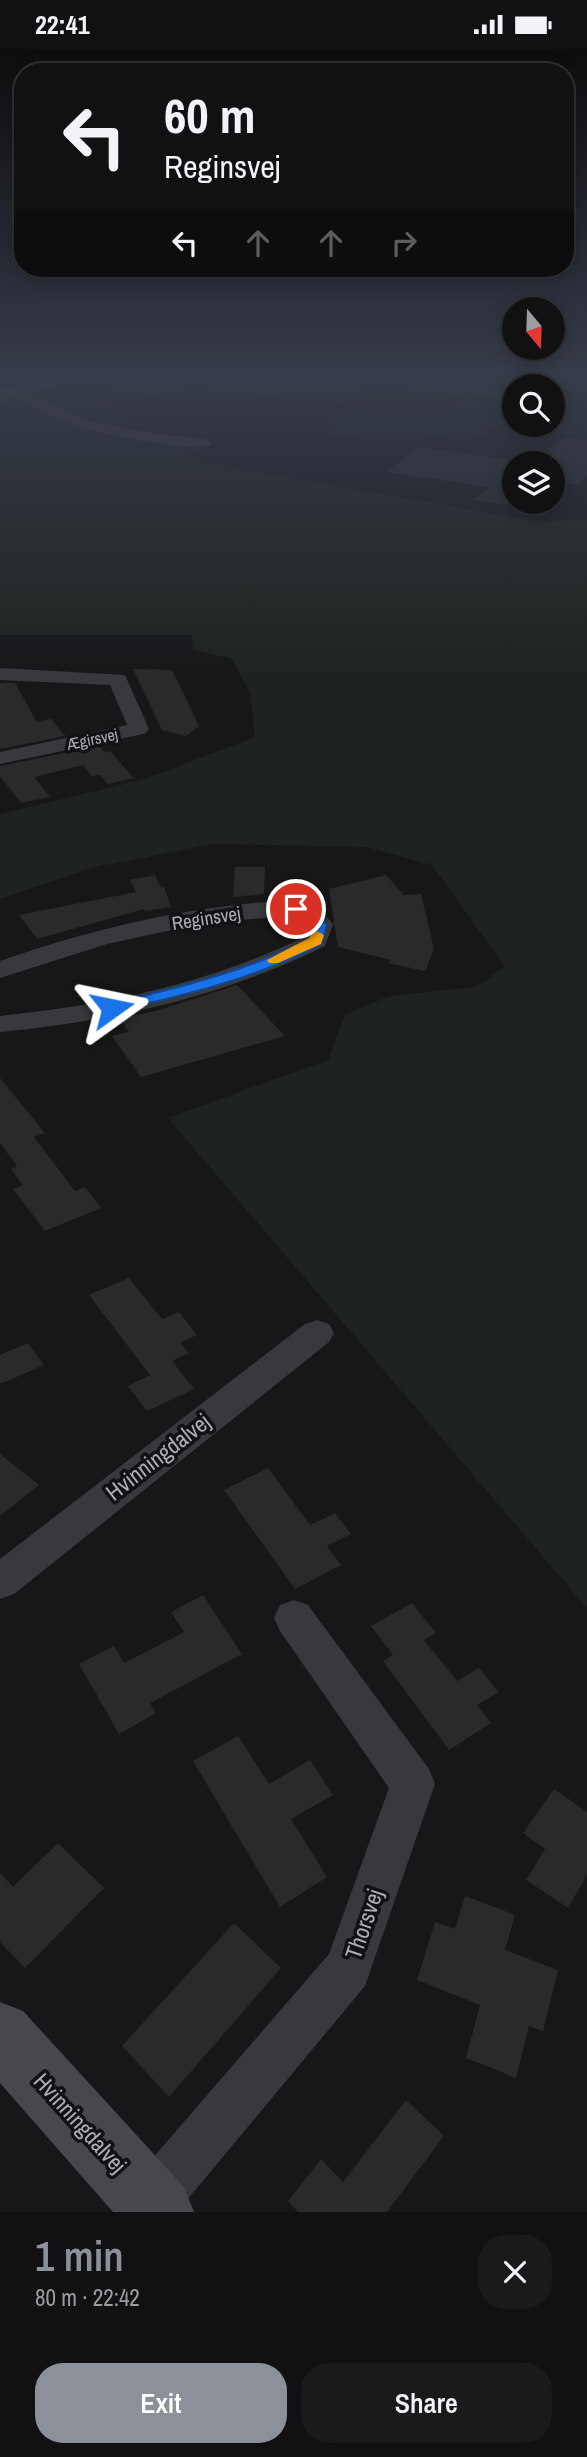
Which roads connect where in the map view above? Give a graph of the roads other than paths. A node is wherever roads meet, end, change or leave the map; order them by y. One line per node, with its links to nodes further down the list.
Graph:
1 (0, 674): 2 (street, Ægirsvej)
2 (0, 758)
3 (0, 970): 4 (street, Reginsvej)
4 (0, 1024)
5 (317, 1333): 6 (street, Hvinningdalvej)
6 (0, 1582)
7 (294, 1618): 9 (street, Thorsvej)
8 (0, 2034): 9 (street, Hvinningdalvej)
9 (155, 2207)

